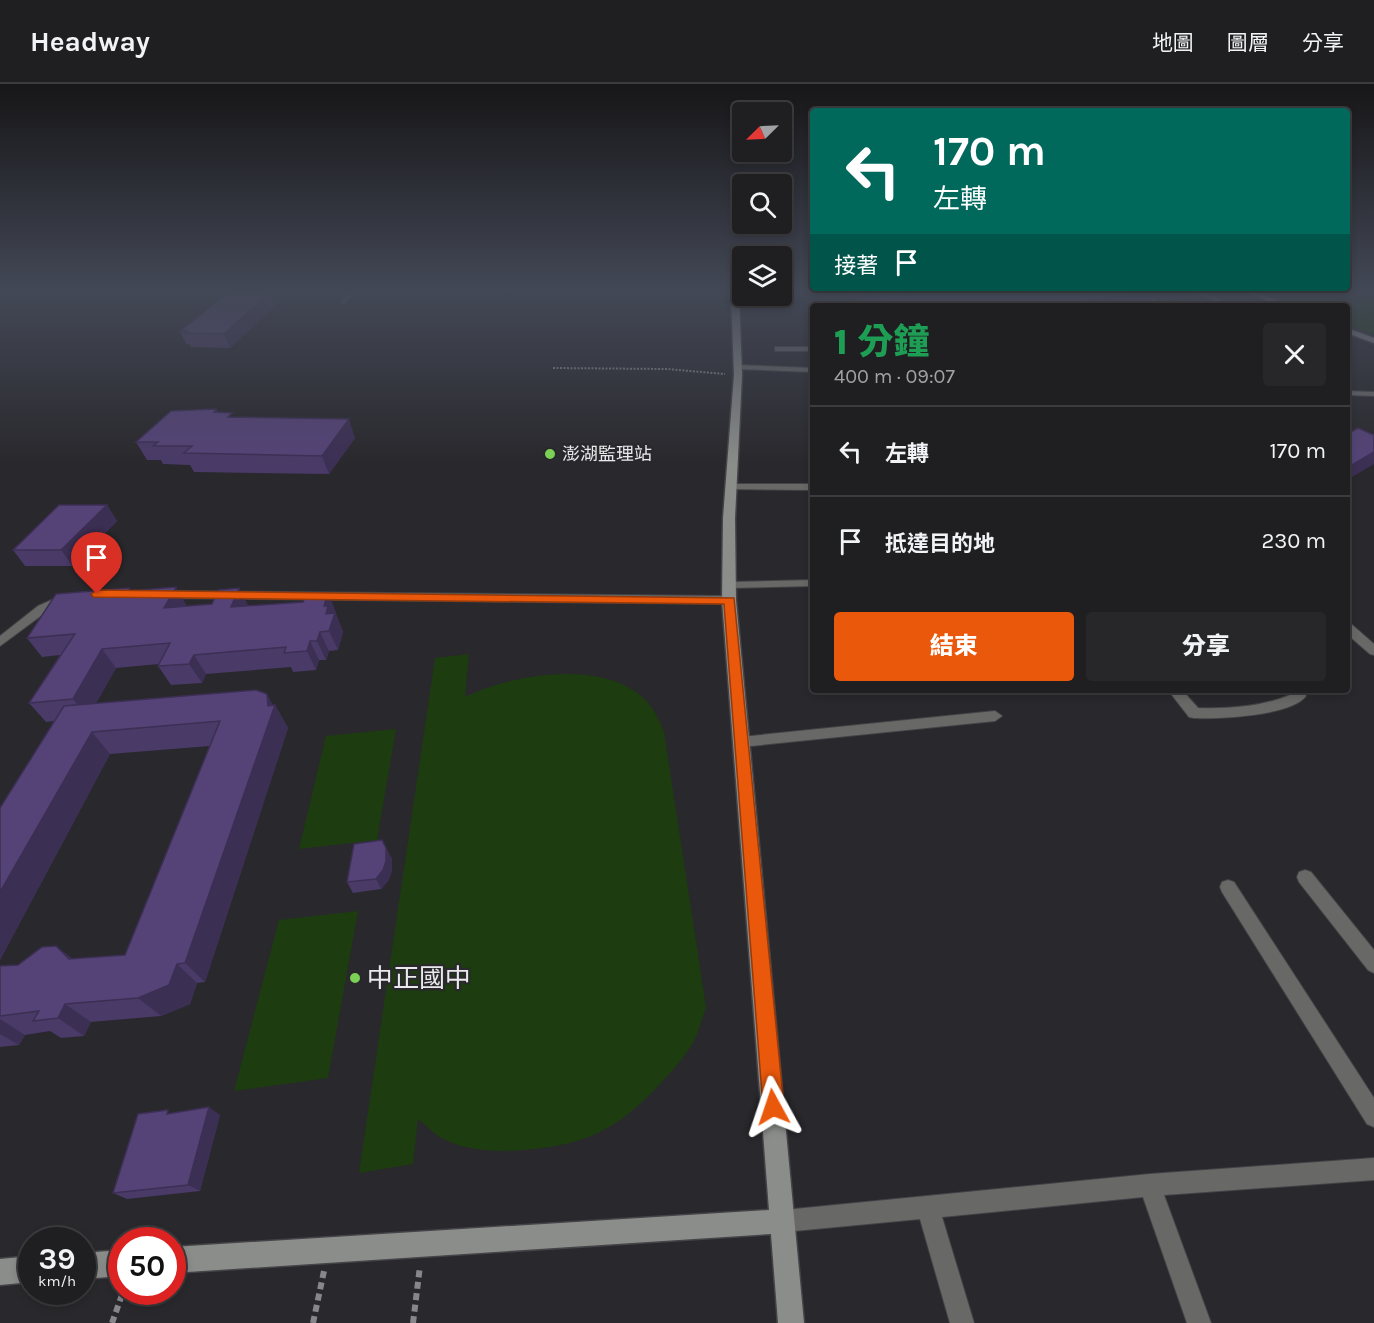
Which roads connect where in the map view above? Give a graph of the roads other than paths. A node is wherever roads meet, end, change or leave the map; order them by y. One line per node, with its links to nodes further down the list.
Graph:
1 (737, 350): 3 (main road)
2 (810, 370): 3 (lane)
3 (738, 371): 6 (main road)
4 (1350, 393): 5 (lane)
5 (1374, 394)
6 (730, 487): 7 (lane); 9 (main road)
7 (810, 487)
8 (810, 583): 9 (lane)
9 (729, 593): 11 (lane); 18 (main road)
10 (74, 594): 13 (lane)
11 (146, 595)
12 (1350, 630): 14 (lane)
13 (0, 642)
14 (1374, 651)
15 (1177, 693): 16 (lane)
16 (1296, 693)
17 (995, 716): 18 (lane)
18 (741, 742): 26 (main road)
19 (1305, 877): 21 (lane)
20 (1228, 887): 22 (lane)
21 (1374, 964)
22 (1374, 1117)
23 (1371, 1174): 24 (lane)
24 (1150, 1185): 25 (lane); 32 (lane)
25 (928, 1207): 26 (lane); 31 (lane)
26 (784, 1221): 27 (main road); 30 (main road)
27 (186, 1259)
28 (18, 1270): 29 (main road)
29 (0, 1272)
30 (790, 1323)
31 (962, 1323)
32 (1199, 1323)

